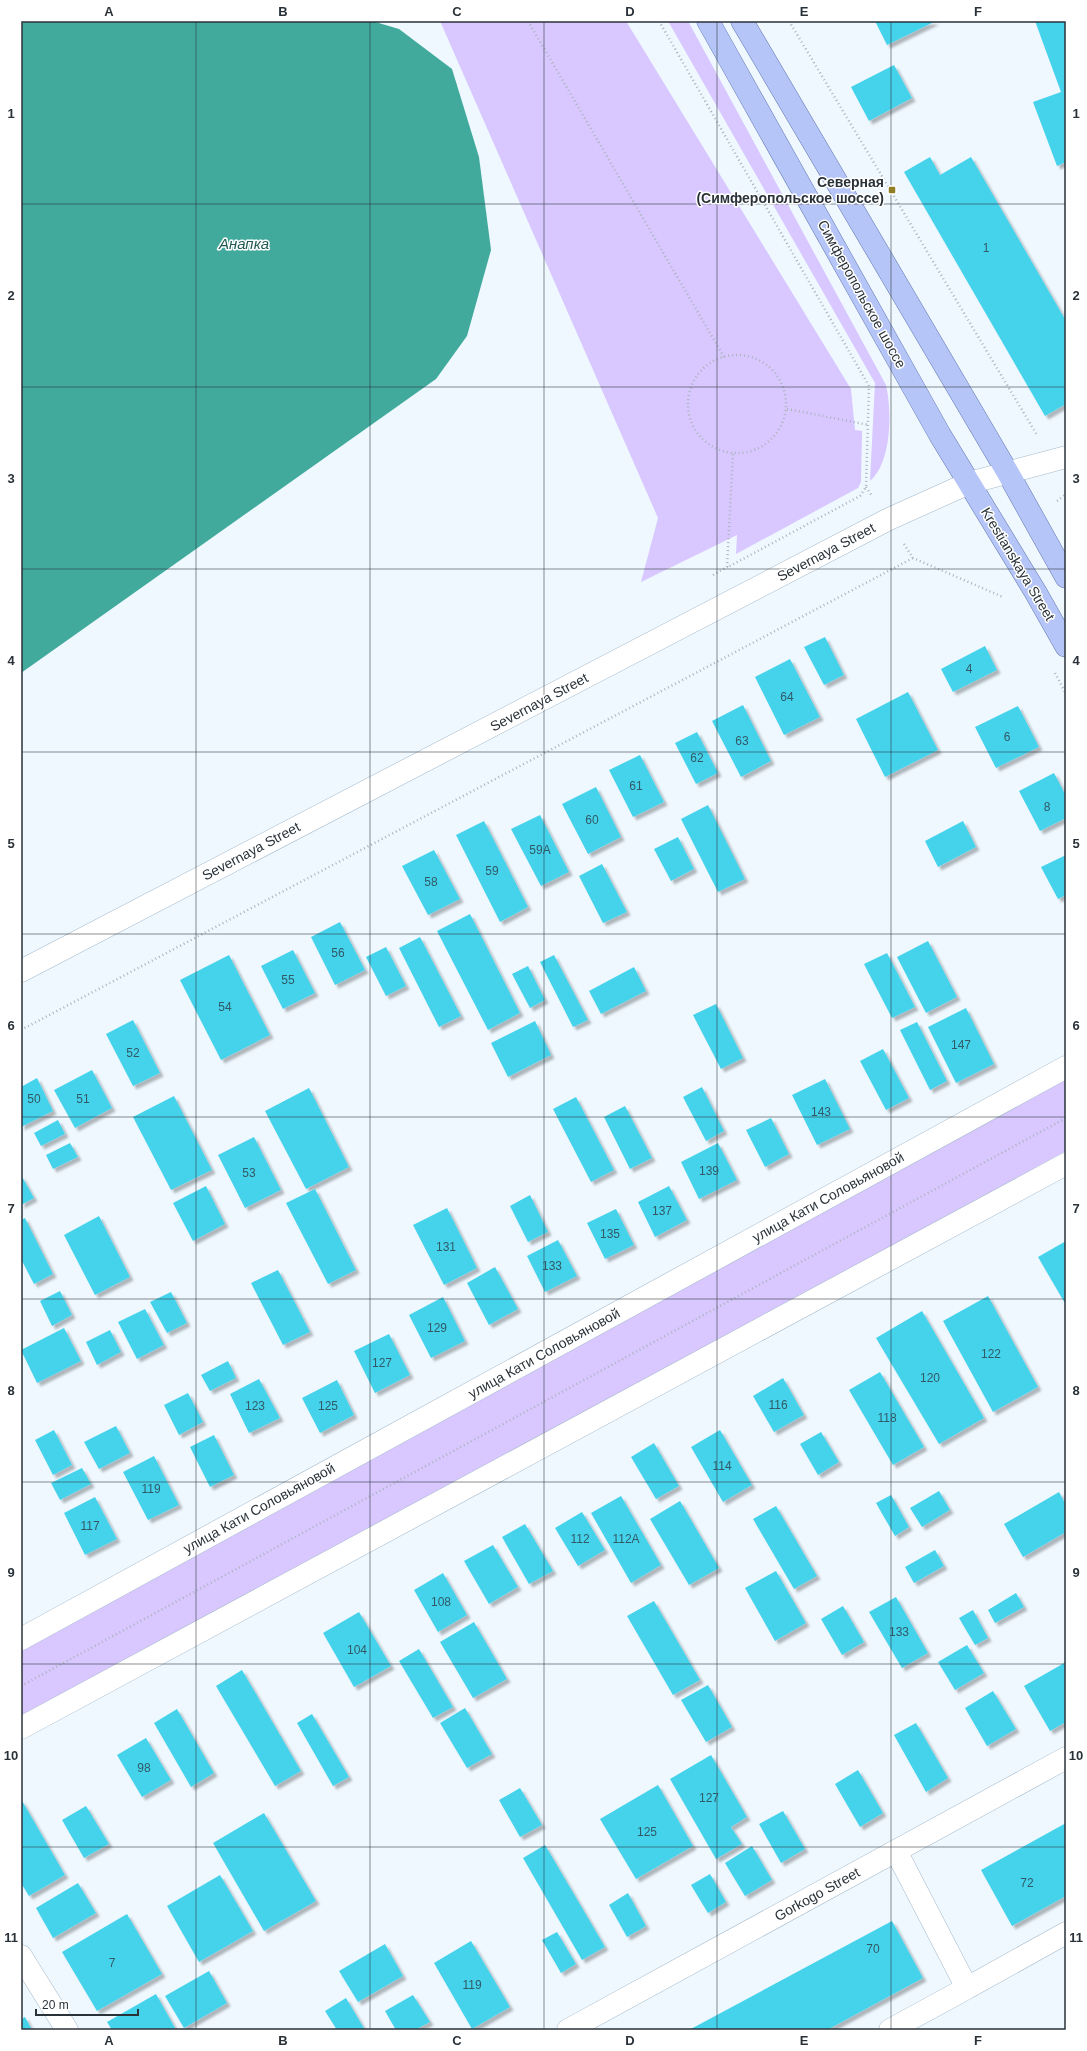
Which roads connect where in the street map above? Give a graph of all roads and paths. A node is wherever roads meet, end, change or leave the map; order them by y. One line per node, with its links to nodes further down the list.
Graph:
1 (528, 21): 6 (path)
2 (659, 21): 8 (path)
3 (708, 21): 12 (main road, Симферопольское шоссе)
4 (742, 21): 11 (main road)
5 (789, 21): 10 (path)
6 (724, 357): 7 (path); 9 (path)
7 (787, 409): 8 (path); 9 (path)
8 (869, 425): 13 (path)
9 (733, 454): 16 (path)
10 (1059, 459): 11 (street, Severnaya Street)
11 (1008, 473): 12 (street, Severnaya Street); 17 (main road)
12 (969, 483): 14 (street, Severnaya Street); 20 (main road, Krestianskaya Street)
13 (866, 487): 14 (path); 16 (path)
14 (889, 519): 15 (path); 21 (street, Severnaya Street)
15 (913, 558): 19 (path); 22 (path)
16 (727, 567): 18 (path)
17 (1066, 577)
18 (706, 579)
19 (1009, 599)
20 (1066, 646)
21 (21, 971)
22 (21, 1030)
23 (1066, 1067): 26 (street, улица Кати Соловьяновой)
24 (1066, 1118): 27 (path)
25 (1066, 1164): 28 (street)
26 (21, 1639)
27 (21, 1686)
28 (21, 1728)
29 (1066, 1758): 30 (street, Gorkogo Street)
30 (896, 1851): 33 (street); 35 (street, Gorkogo Street)
31 (1066, 1933): 33 (street)
32 (21, 1956): 34 (street)
33 (967, 1988): 36 (street)
34 (67, 2030)
35 (568, 2030)
36 (890, 2030)

